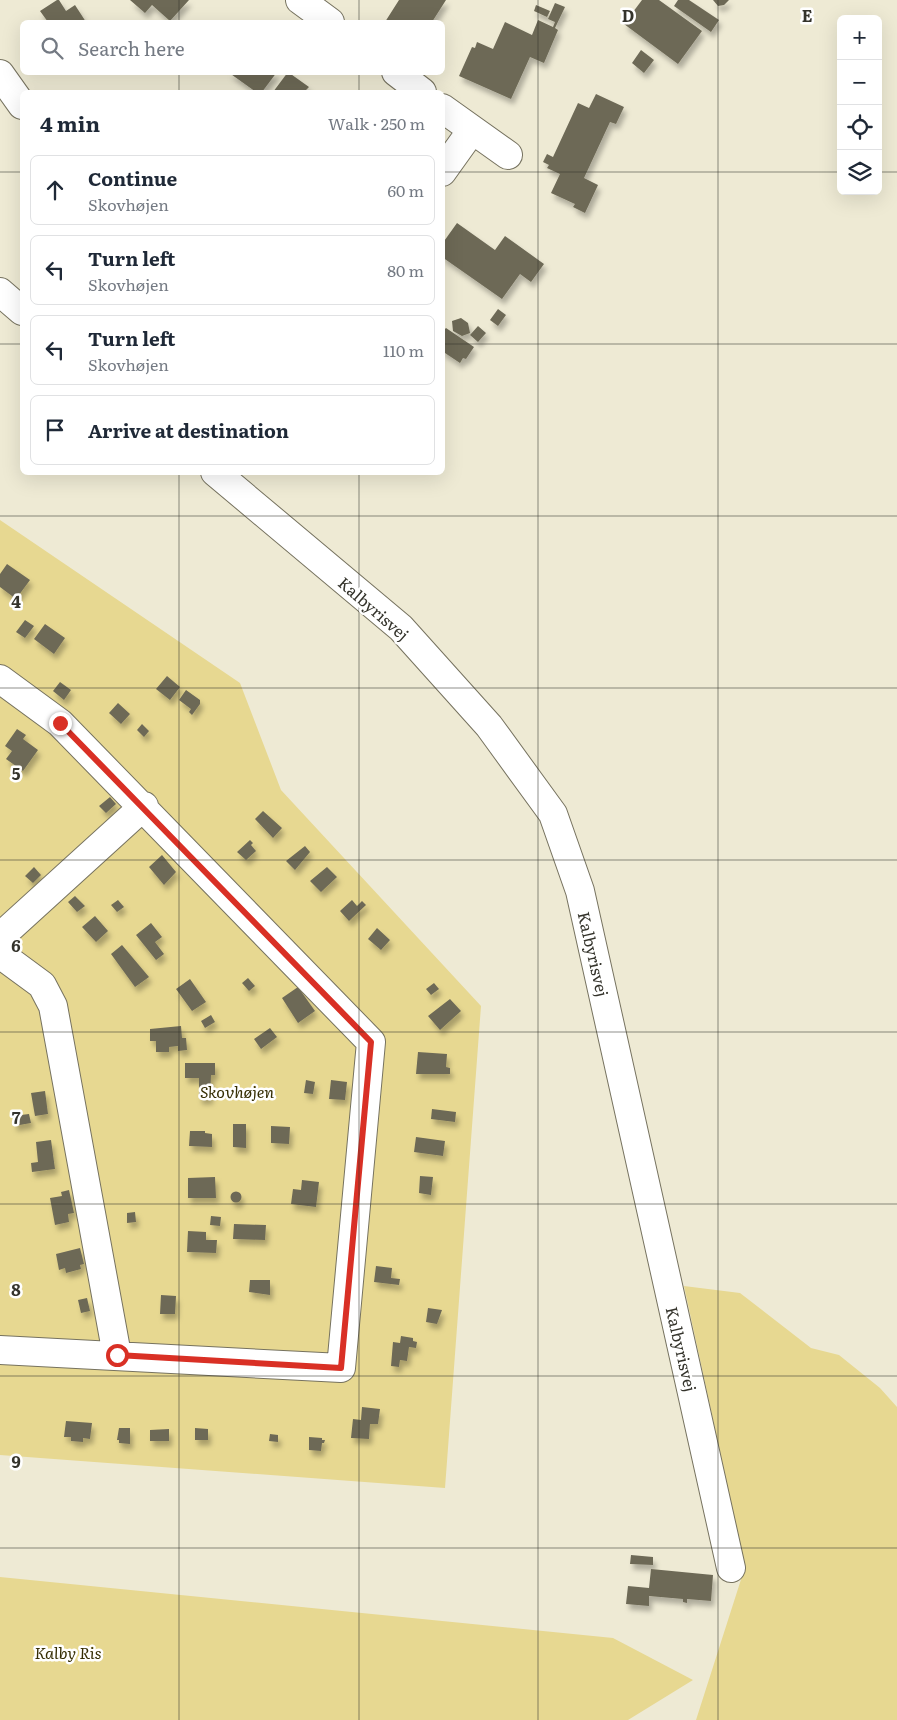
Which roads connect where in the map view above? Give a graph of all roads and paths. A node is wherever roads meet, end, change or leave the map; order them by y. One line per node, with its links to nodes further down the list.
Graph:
1 (300, 0): 2 (street)
2 (327, 20)
3 (0, 74): 6 (street)
4 (400, 75): 5 (street)
5 (419, 90)
6 (20, 102)
7 (445, 110): 8 (street)
8 (472, 130): 9 (street); 10 (street)
9 (508, 156)
10 (445, 168)
11 (0, 292): 12 (street)
12 (20, 309)
13 (219, 475): 20 (street, Kalbyrisvej)
14 (0, 679): 15 (street)
15 (144, 806): 16 (street); 19 (street)
16 (0, 937)
17 (0, 954): 19 (street)
18 (0, 1350): 19 (street)
19 (117, 1355)
20 (731, 1568)

